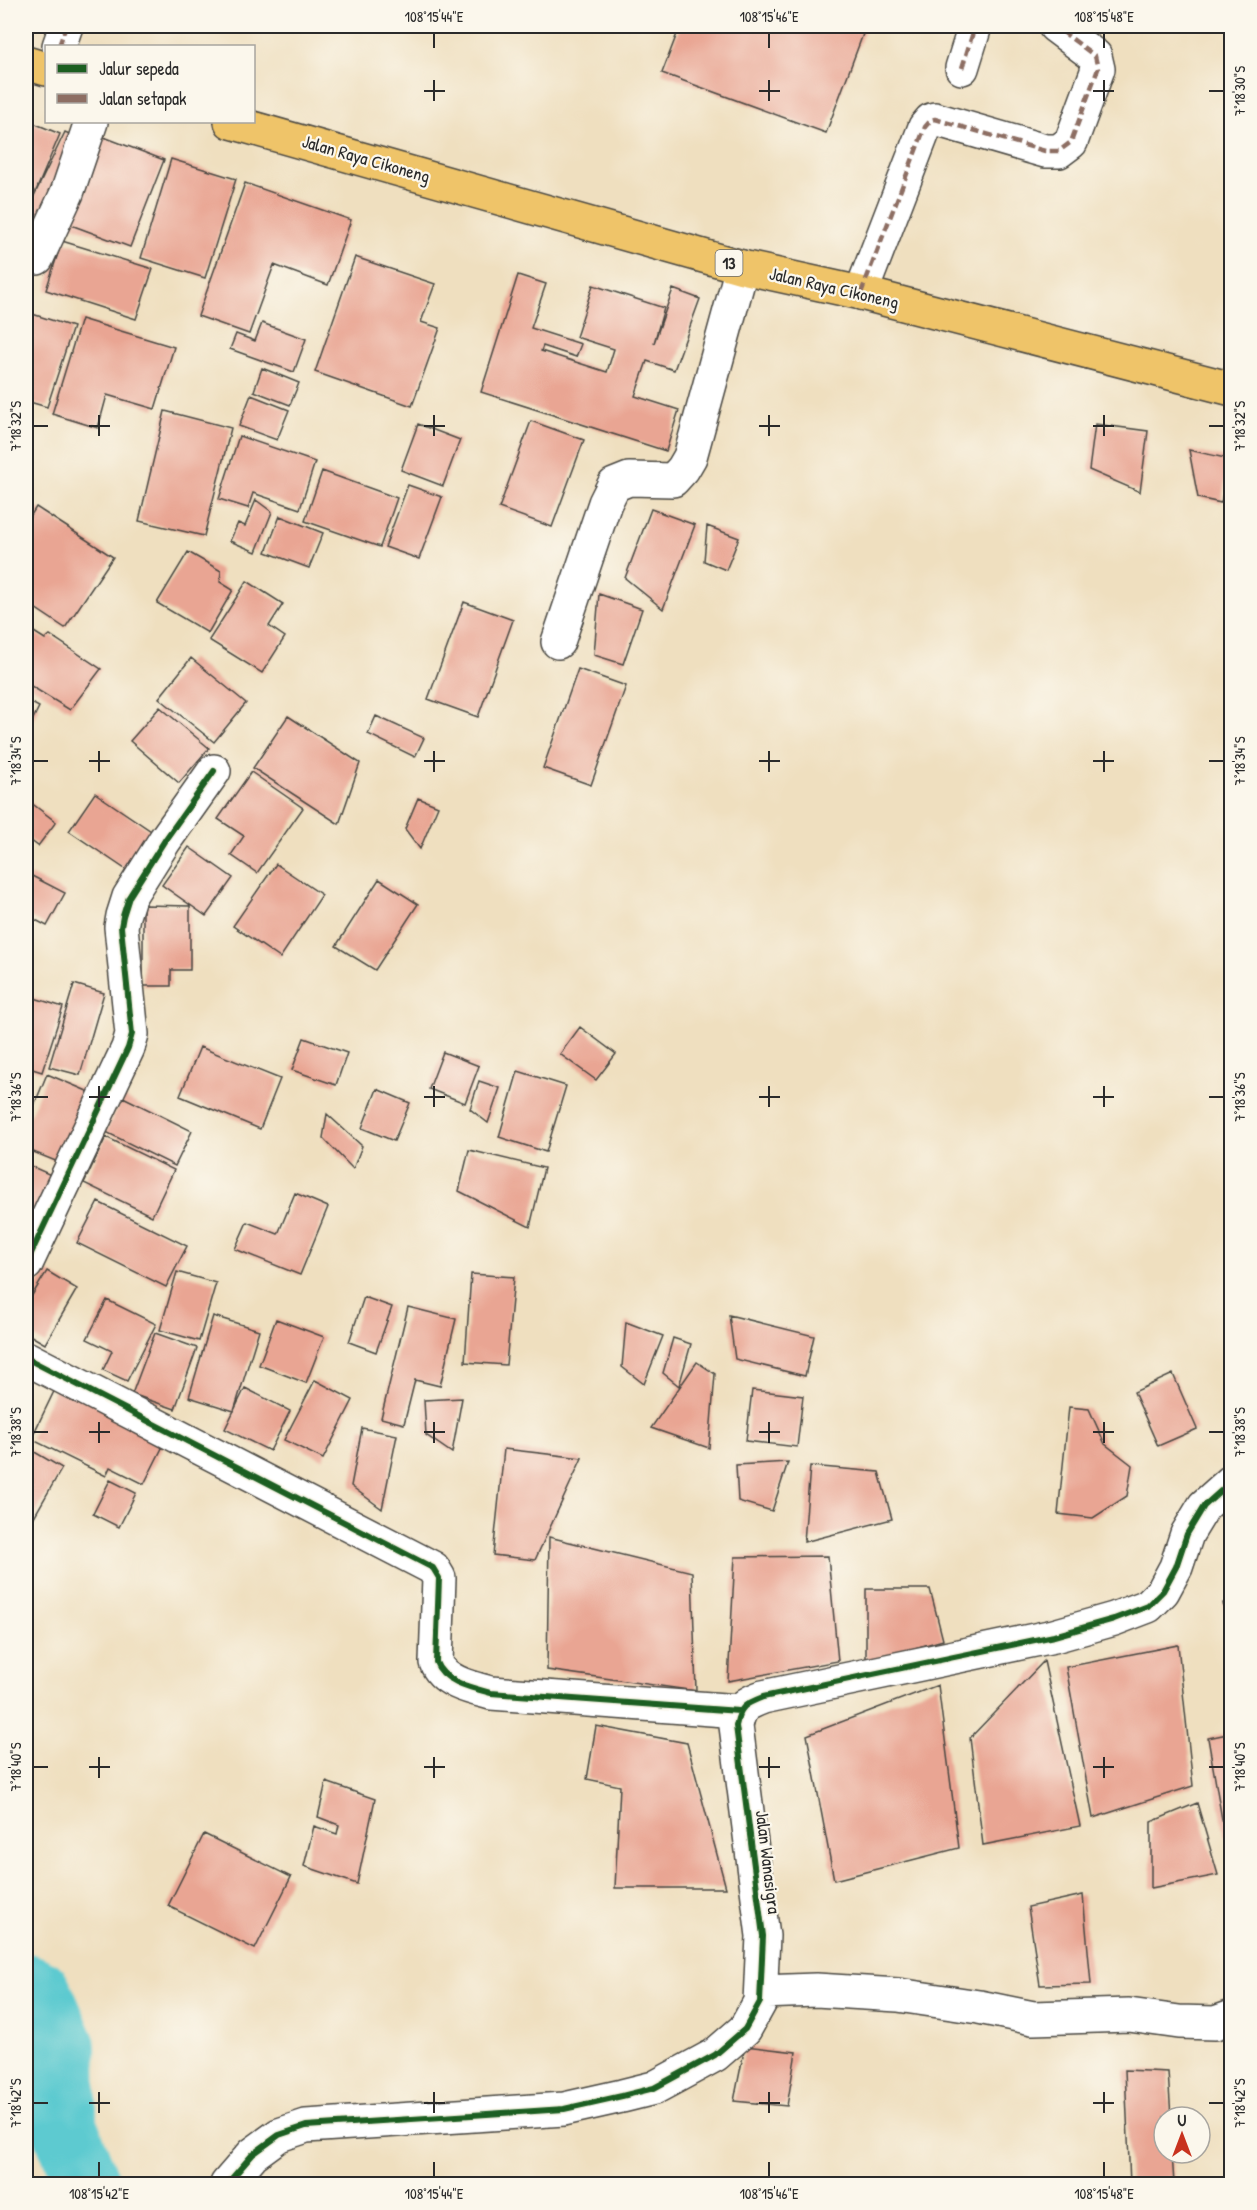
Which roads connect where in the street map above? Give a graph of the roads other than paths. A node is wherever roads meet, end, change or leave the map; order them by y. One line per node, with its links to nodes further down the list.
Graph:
1 (66, 26): 4 (street)
2 (975, 26): 6 (street)
3 (1055, 26): 12 (street)
4 (59, 45)
5 (26, 63): 7 (highway)
6 (962, 68)
7 (45, 69)
8 (91, 123): 10 (street)
9 (235, 123): 11 (highway, Jalan Raya Cikoneng / 13)
10 (38, 258)
11 (741, 267): 12 (highway, Jalan Raya Cikoneng / 13); 14 (street)
12 (861, 293): 13 (highway, Jalan Raya Cikoneng / 13)
13 (1232, 390)
14 (558, 642)
15 (214, 771): 16 (street)
16 (26, 1264)
17 (26, 1358): 19 (street)
18 (1232, 1481): 19 (street)
19 (739, 1711): 20 (street, Jalan Wanasigra)
20 (761, 1992): 21 (street); 22 (street, Jalan Wanasigra)
21 (1232, 2017)
22 (227, 2184)

